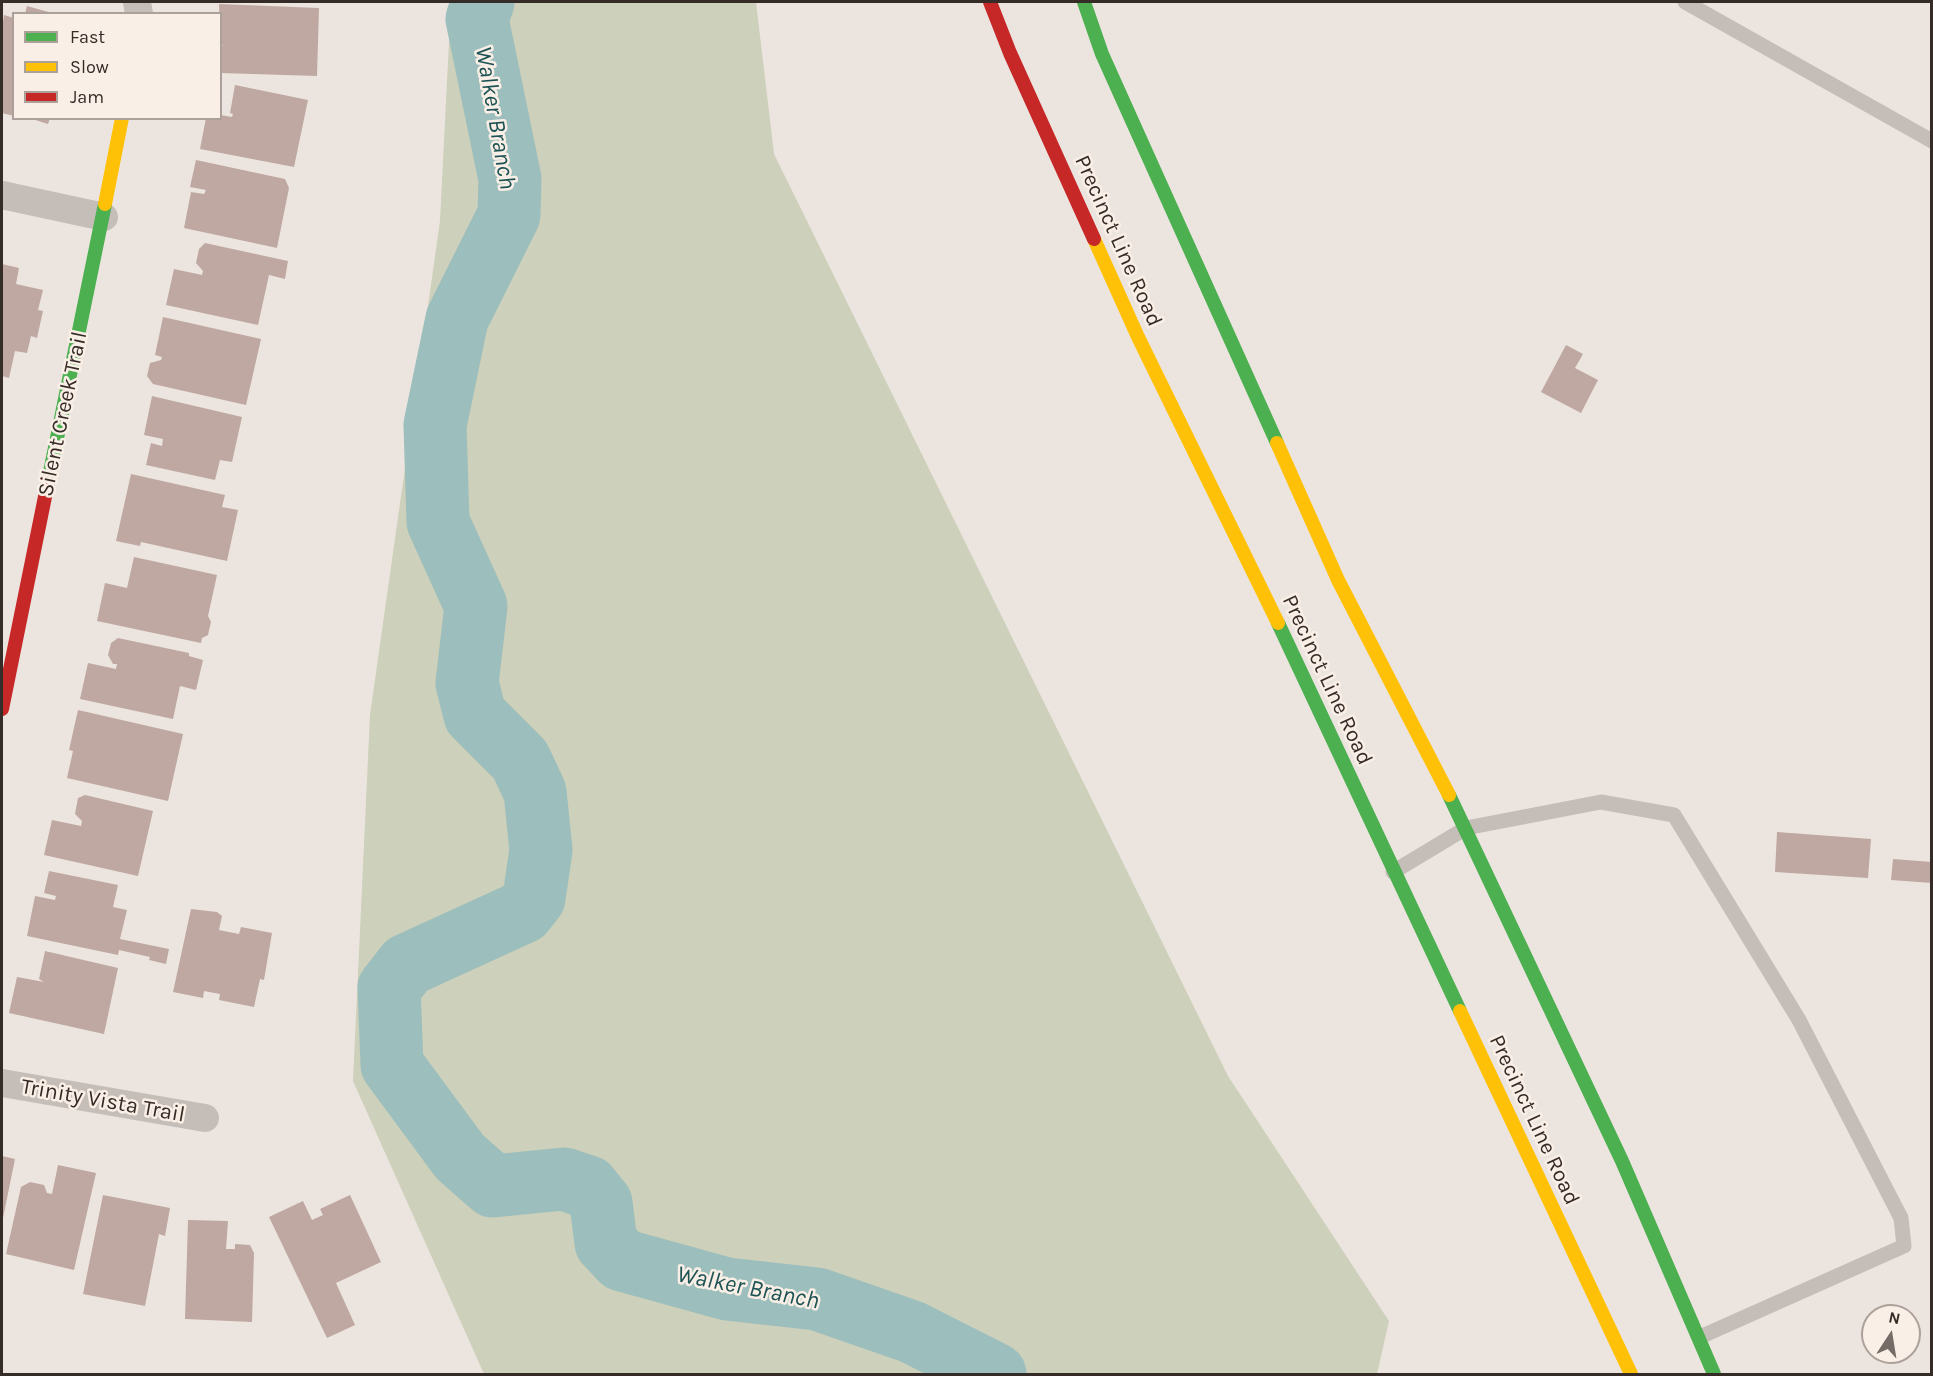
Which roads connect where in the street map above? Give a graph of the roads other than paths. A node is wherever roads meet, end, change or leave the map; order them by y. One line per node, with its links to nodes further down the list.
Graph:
1 (990, 2): 11 (main road, Precinct Line Road)
2 (1084, 2): 10 (main road)
3 (1686, 2): 5 (lane)
4 (122, 120): 7 (main road, Silent Creek Trail)
5 (1932, 141)
6 (2, 195): 7 (street)
7 (104, 218): 8 (main road, Silent Creek Trail)
8 (8, 641): 9 (main road, Silent Creek Trail)
9 (2, 709)
10 (1466, 828): 11 (lane); 14 (main road); 14 (lane)
11 (1393, 872): 15 (main road, Precinct Line Road)
12 (2, 1083): 13 (street, Trinity Vista Trail)
13 (205, 1118)
14 (1700, 1336): 16 (main road)
15 (1631, 1374)
16 (1714, 1374)

